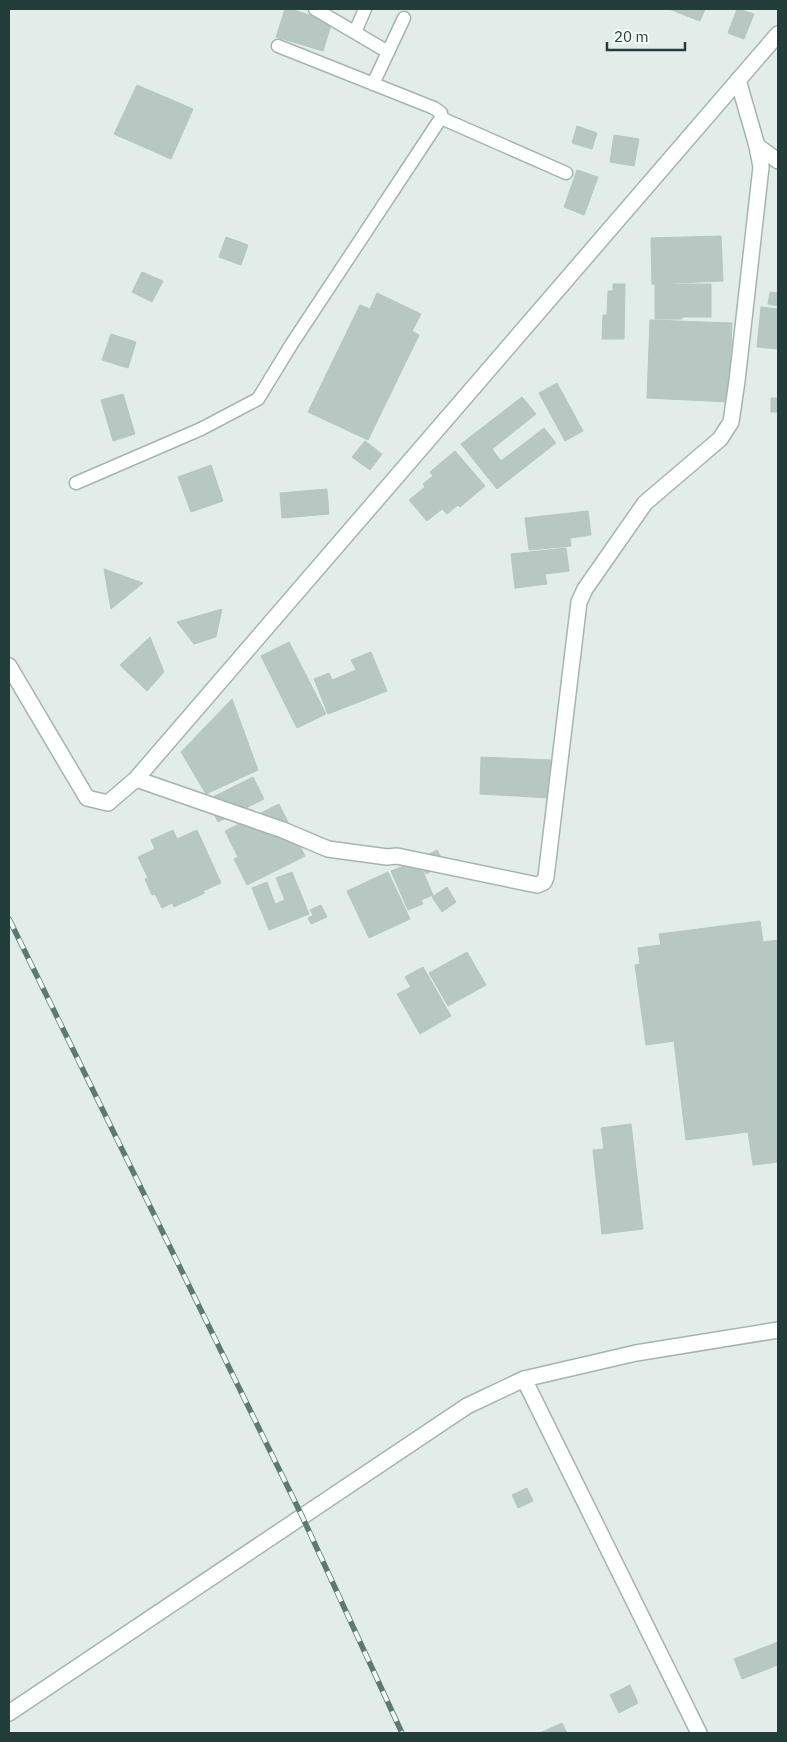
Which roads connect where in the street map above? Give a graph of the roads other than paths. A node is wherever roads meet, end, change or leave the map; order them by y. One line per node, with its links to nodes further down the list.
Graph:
1 (365, 9): 4 (lane)
2 (321, 10): 4 (lane)
3 (404, 18): 7 (lane)
4 (355, 32): 7 (lane)
5 (778, 34): 8 (street)
6 (278, 46): 9 (lane)
7 (388, 52): 9 (lane)
8 (738, 80): 11 (street); 16 (street)
9 (373, 84): 10 (lane)
10 (441, 118): 13 (lane); 14 (lane)
11 (757, 146): 12 (street); 16 (street)
12 (778, 160)
13 (566, 173)
14 (76, 482)
15 (9, 666): 16 (street)
16 (136, 779)
17 (778, 1330): 18 (street)
18 (524, 1379): 19 (street); 20 (street)
19 (9, 1713)
20 (699, 1733)

